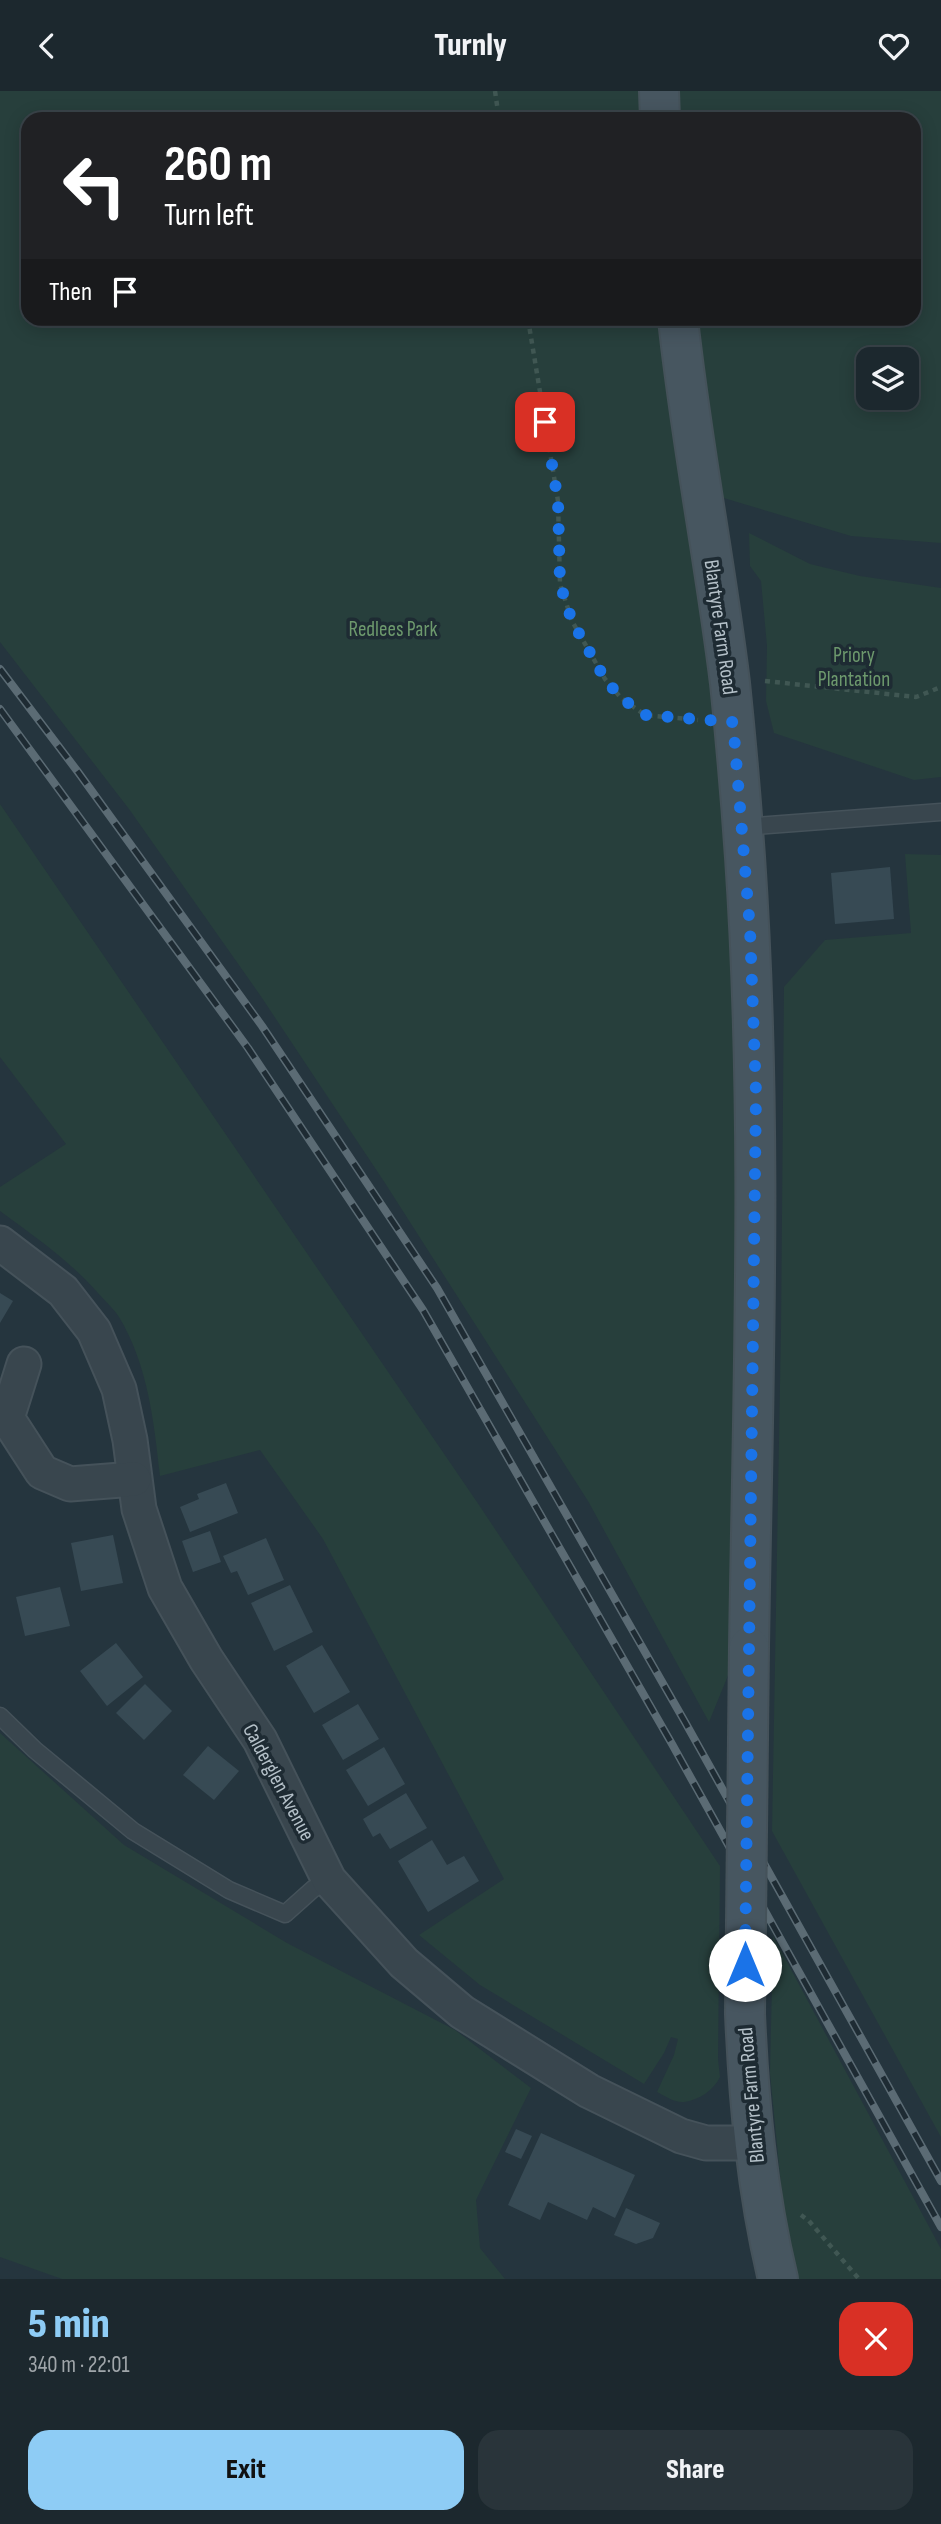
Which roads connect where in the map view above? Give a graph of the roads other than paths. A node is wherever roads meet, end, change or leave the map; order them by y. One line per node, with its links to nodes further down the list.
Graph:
1 (659, 91): 2 (main road)
2 (660, 112)
3 (679, 326): 5 (main road, Blantyre Farm Road)
4 (941, 812): 5 (lane)
5 (743, 827): 12 (main road, Blantyre Farm Road, bridge)
6 (0, 1243): 9 (street, Calderglen Avenue)
7 (24, 1364): 8 (street)
8 (4, 1418): 9 (street)
9 (134, 1479): 11 (street, Calderglen Avenue)
10 (0, 1716): 11 (lane)
11 (329, 1880): 12 (street, Calderglen Avenue)
12 (754, 2143): 13 (main road, Blantyre Farm Road)
13 (778, 2279)

